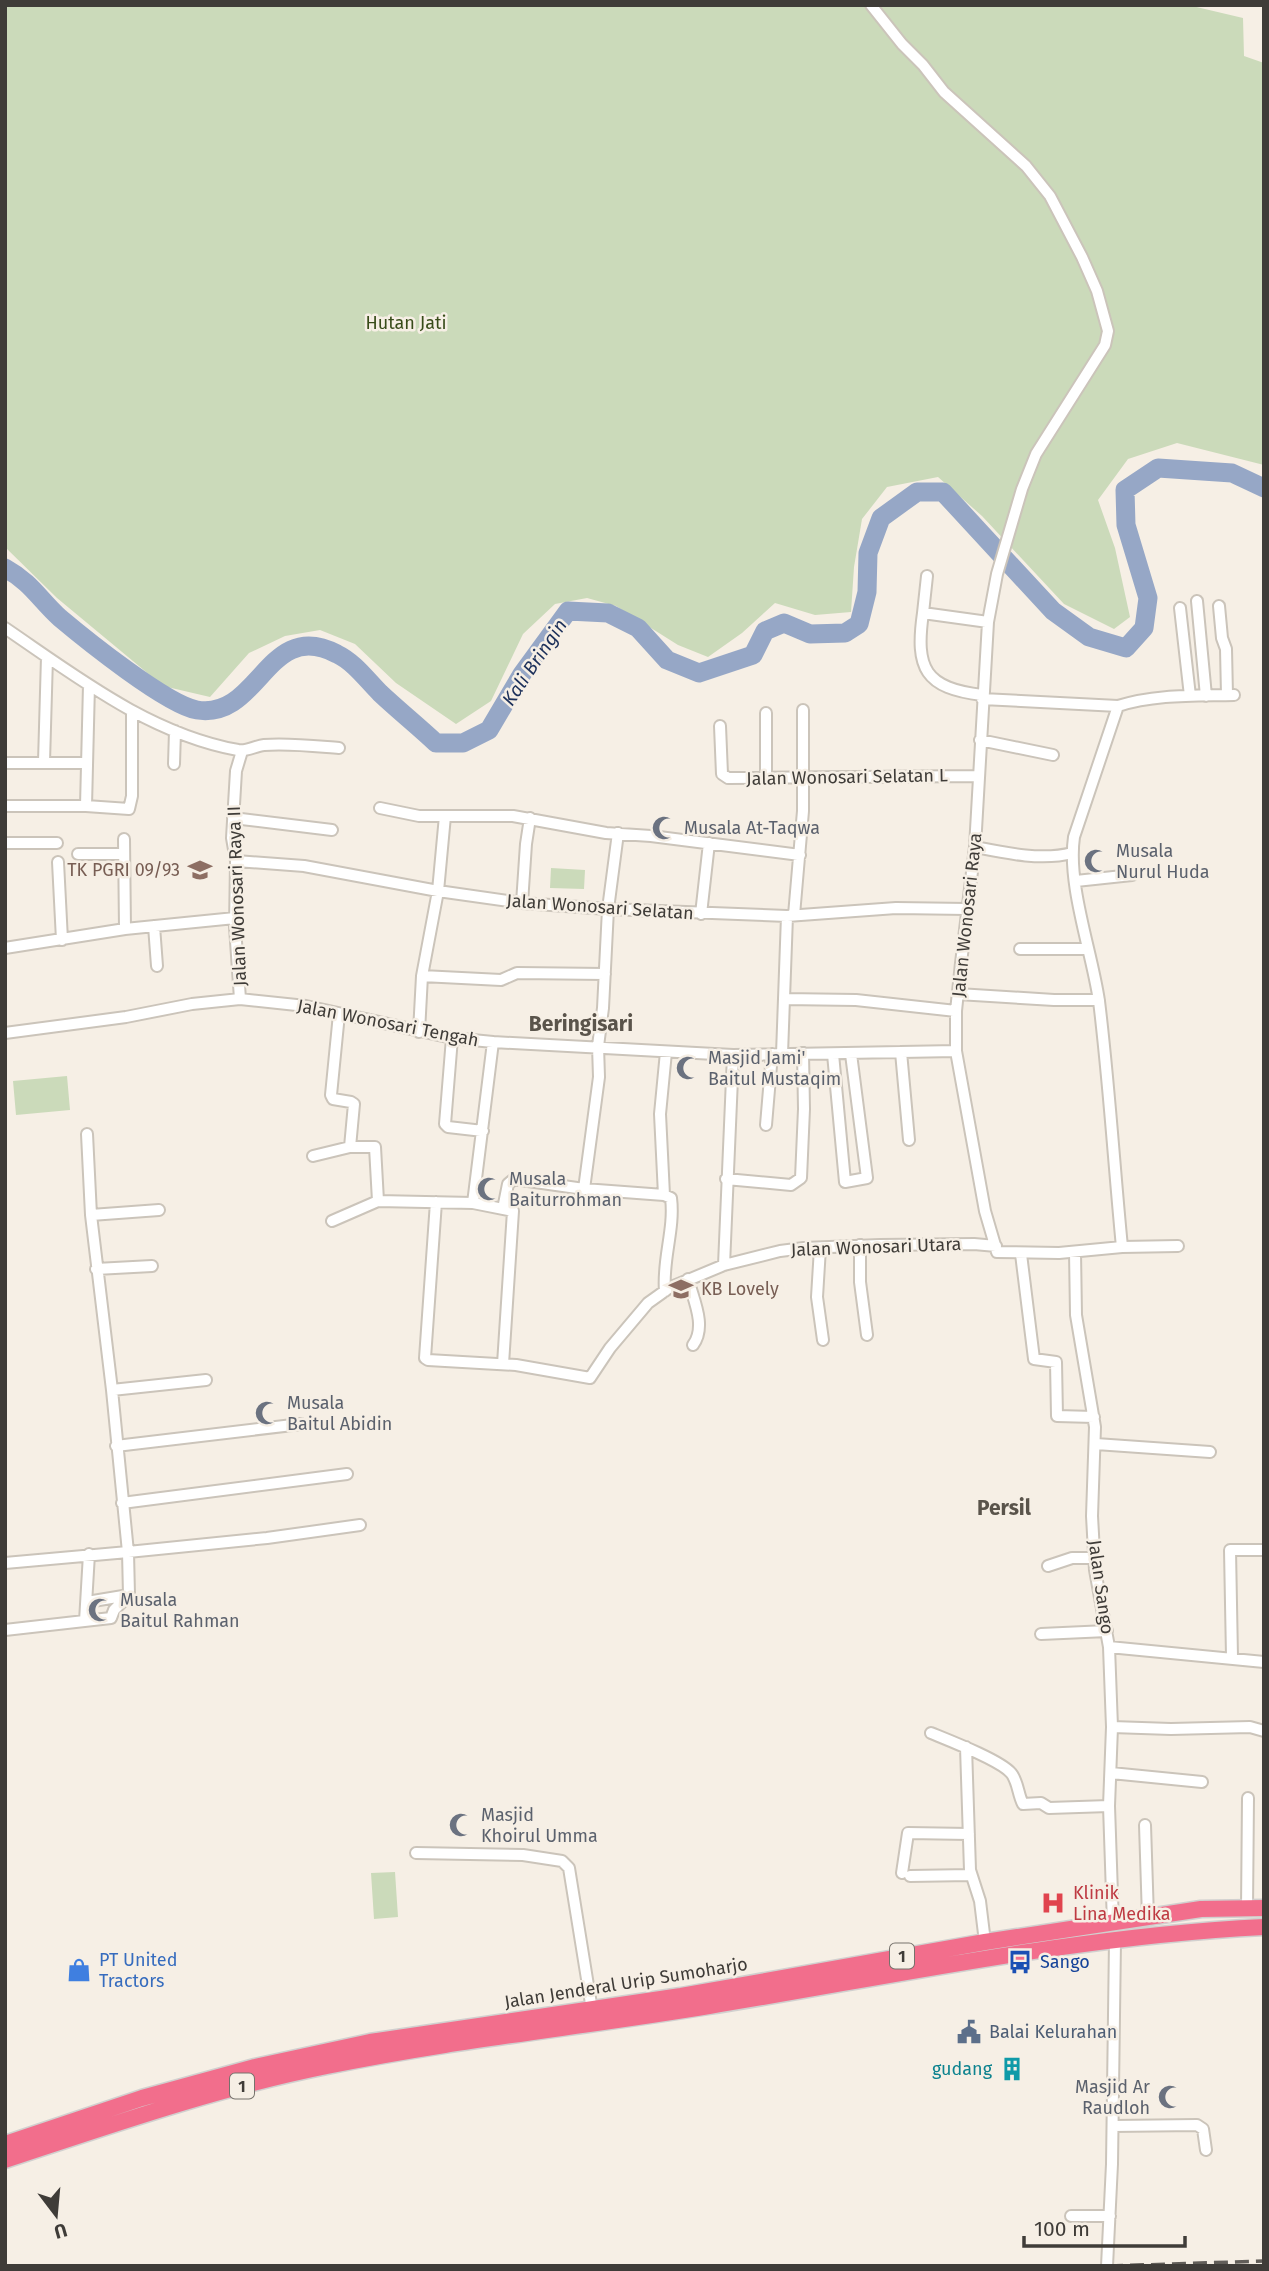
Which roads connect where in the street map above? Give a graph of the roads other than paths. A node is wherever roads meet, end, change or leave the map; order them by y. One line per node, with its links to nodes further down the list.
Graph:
1 (871, 5): 7 (street, Jalan Wonosari Raya)
2 (927, 576): 6 (street)
3 (1197, 601): 9 (street)
4 (1219, 606): 8 (street)
5 (1180, 608): 13 (street)
6 (923, 613): 7 (street); 15 (street)
7 (988, 622): 15 (street, Jalan Wonosari Raya)
8 (1220, 624): 9 (street); 14 (street)
9 (1199, 627): 14 (street)
10 (5, 628): 11 (street)
11 (47, 657): 12 (street); 26 (street)
12 (89, 685): 18 (street); 28 (street)
13 (1190, 696): 14 (street); 16 (street)
14 (1206, 696)
15 (982, 697): 16 (street); 22 (street, Jalan Wonosari Raya)
16 (1118, 706): 46 (street)
17 (803, 710): 31 (street)
18 (132, 712): 21 (street); 34 (street)
19 (766, 713): 30 (street)
20 (720, 726): 30 (street, Jalan Wonosari Selatan L)
21 (175, 731): 24 (street); 29 (street)
22 (980, 740): 25 (street); 32 (street, Jalan Wonosari Raya)
23 (339, 748): 24 (street)
24 (242, 751): 37 (street, Jalan Wonosari Raya II)
25 (1053, 754)
26 (44, 762): 27 (street); 28 (street)
27 (5, 763)
28 (87, 763): 34 (street)
29 (174, 764)
30 (766, 776): 31 (street, Jalan Wonosari Selatan L)
31 (803, 776): 32 (street, Jalan Wonosari Selatan L); 49 (street)
32 (979, 776): 45 (street, Jalan Wonosari Raya)
33 (5, 806): 34 (street)
34 (86, 806)
35 (380, 808): 36 (street)
36 (445, 816): 38 (street); 54 (street)
37 (233, 818): 39 (street); 50 (street, Jalan Wonosari Raya II)
38 (530, 818): 40 (street); 55 (street)
39 (332, 830)
40 (618, 833): 44 (street); 56 (street)
41 (124, 839): 48 (street)
42 (5, 843): 43 (street)
43 (57, 843)
44 (709, 843): 49 (street); 58 (street)
45 (975, 848): 46 (street); 57 (street, Jalan Wonosari Raya)
46 (1072, 853): 53 (street)
47 (78, 854): 48 (street)
48 (124, 854): 62 (street)
49 (800, 855): 59 (street)
50 (236, 861): 54 (street, Jalan Wonosari Selatan); 60 (street, Jalan Wonosari Raya II)
51 (58, 862): 63 (street)
52 (1132, 875): 53 (street)
53 (1076, 881): 66 (street)
54 (438, 891): 55 (street, Jalan Wonosari Selatan); 69 (street)
55 (522, 903): 56 (street, Jalan Wonosari Selatan)
56 (608, 909): 58 (street, Jalan Wonosari Selatan); 68 (street)
57 (967, 909): 59 (street, Jalan Wonosari Selatan); 70 (street, Jalan Wonosari Raya)
58 (701, 914): 59 (street, Jalan Wonosari Selatan)
59 (790, 916): 72 (street)
60 (235, 918): 61 (street); 71 (street, Jalan Wonosari Raya II)
61 (154, 926): 62 (street); 67 (street)
62 (125, 929): 63 (street)
63 (62, 940): 64 (street)
64 (5, 947)
65 (1020, 949): 66 (street)
66 (1088, 949): 73 (street)
67 (157, 966)
68 (605, 974): 69 (street); 80 (street)
69 (422, 976): 76 (street)
70 (958, 994): 73 (street); 74 (street, Jalan Wonosari Raya)
71 (240, 999): 75 (street, Jalan Wonosari Tengah); 77 (street, Jalan Wonosari Tengah)
72 (784, 999): 74 (street); 85 (street)
73 (1099, 1000): 107 (street)
74 (956, 1011): 81 (street, Jalan Wonosari Raya)
75 (339, 1014): 76 (street, Jalan Wonosari Tengah); 93 (street)
76 (419, 1032): 78 (street, Jalan Wonosari Tengah)
77 (5, 1033)
78 (453, 1038): 79 (street, Jalan Wonosari Tengah); 90 (street)
79 (493, 1042): 80 (street, Jalan Wonosari Tengah); 90 (street)
80 (598, 1046): 82 (street, Jalan Wonosari Tengah); 96 (street)
81 (956, 1051): 83 (street, Jalan Wonosari Tengah); 109 (street, Jalan Wonosari Raya)
82 (666, 1052): 88 (street, Jalan Wonosari Tengah); 97 (street)
83 (901, 1052): 87 (street, Jalan Wonosari Tengah); 92 (street)
84 (803, 1053): 85 (street, Jalan Wonosari Tengah); 86 (street, Jalan Wonosari Tengah); 95 (street)
85 (777, 1054): 88 (street, Jalan Wonosari Tengah); 89 (street)
86 (833, 1054): 87 (street, Jalan Wonosari Tengah); 87 (street)
87 (851, 1054)
88 (733, 1055): 95 (street)
89 (766, 1125)
90 (483, 1131): 100 (street)
91 (87, 1134): 103 (street)
92 (909, 1140)
93 (350, 1147): 94 (street); 98 (street)
94 (313, 1156)
95 (726, 1179): 112 (street)
96 (584, 1189): 97 (street); 101 (street)
97 (664, 1195): 116 (street)
98 (378, 1201): 99 (street); 104 (street)
99 (436, 1202): 100 (street); 120 (street, Jalan Wonosari Utara)
100 (474, 1203): 101 (street)
101 (503, 1209): 120 (street)
102 (159, 1210): 103 (street)
103 (91, 1215): 114 (street)
104 (332, 1222)
105 (860, 1245): 108 (street, Jalan Wonosari Utara); 109 (street, Jalan Wonosari Utara); 117 (street)
106 (1178, 1246): 107 (street, Jalan Wonosari Utara)
107 (1122, 1247): 110 (street, Jalan Wonosari Utara)
108 (820, 1248): 112 (street, Jalan Wonosari Utara); 118 (street)
109 (997, 1249): 111 (street, Jalan Wonosari Utara)
110 (1075, 1252): 111 (street, Jalan Wonosari Utara); 123 (street, Jalan Sango)
111 (1021, 1254): 123 (street)
112 (724, 1265): 115 (street, Jalan Wonosari Utara)
113 (152, 1266): 114 (street)
114 (96, 1269): 122 (street)
115 (688, 1279): 116 (street, Jalan Wonosari Utara); 119 (street)
116 (665, 1291): 120 (street, Jalan Wonosari Utara)
117 (867, 1335)
118 (823, 1340)
119 (693, 1345)
120 (503, 1364)
121 (206, 1380): 122 (street)
122 (112, 1390): 126 (street)
123 (1094, 1418): 125 (street, Jalan Sango)
124 (301, 1424): 126 (street)
125 (1096, 1444): 127 (street); 134 (street, Jalan Sango)
126 (117, 1446): 129 (street)
127 (1210, 1452)
128 (347, 1474): 129 (street)
129 (122, 1503): 132 (street)
130 (360, 1525): 132 (street)
131 (1264, 1550): 144 (street)
132 (128, 1552): 133 (street); 137 (street)
133 (89, 1554): 135 (street); 138 (street)
134 (1094, 1558): 136 (street); 141 (street, Jalan Sango)
135 (5, 1563)
136 (1048, 1566)
137 (129, 1595): 138 (street); 139 (street)
138 (87, 1602): 139 (street)
139 (85, 1621): 140 (street)
140 (5, 1630)
141 (1107, 1630): 142 (street); 143 (street, Jalan Sango)
142 (1041, 1634)
143 (1109, 1647): 144 (street); 146 (street, Jalan Sango)
144 (1232, 1657): 145 (street)
145 (1264, 1662)
146 (1112, 1727): 147 (street); 150 (street, Jalan Sango)
147 (1264, 1731)
148 (931, 1733): 149 (street)
149 (966, 1747): 153 (street); 155 (street)
150 (1111, 1773): 151 (street); 153 (street, Jalan Sango)
151 (1202, 1782)
152 (1248, 1798): 159 (street)
153 (1109, 1806): 161 (street, Jalan Sango)
154 (1145, 1825): 160 (street)
155 (969, 1834): 157 (street); 157 (street)
156 (416, 1853): 165 (street)
157 (970, 1875): 164 (street)
158 (1264, 1908): 159 (highway, Jalan Jenderal Urip Sumoharjo / 1)
159 (1247, 1909): 160 (highway, Jalan Jenderal Urip Sumoharjo / 1)
160 (1148, 1918): 161 (highway, Jalan Jenderal Urip Sumoharjo / 1)
161 (1113, 1924): 164 (highway, Jalan Jenderal Urip Sumoharjo / 1)
162 (1264, 1927): 163 (highway, Jalan Jenderal Urip Sumoharjo / 1)
163 (1115, 1941): 166 (street); 169 (highway, Jalan Jenderal Urip Sumoharjo / 1)
164 (985, 1942): 165 (highway, Jalan Jenderal Urip Sumoharjo / 1)
165 (593, 2010): 167 (highway, Jalan Jenderal Urip Sumoharjo / 1)
166 (1113, 2126): 168 (street); 171 (street)
167 (5, 2144)
168 (1206, 2150)
169 (5, 2160)
170 (1071, 2216): 171 (street)
171 (1110, 2216): 172 (street)
172 (1107, 2266)

